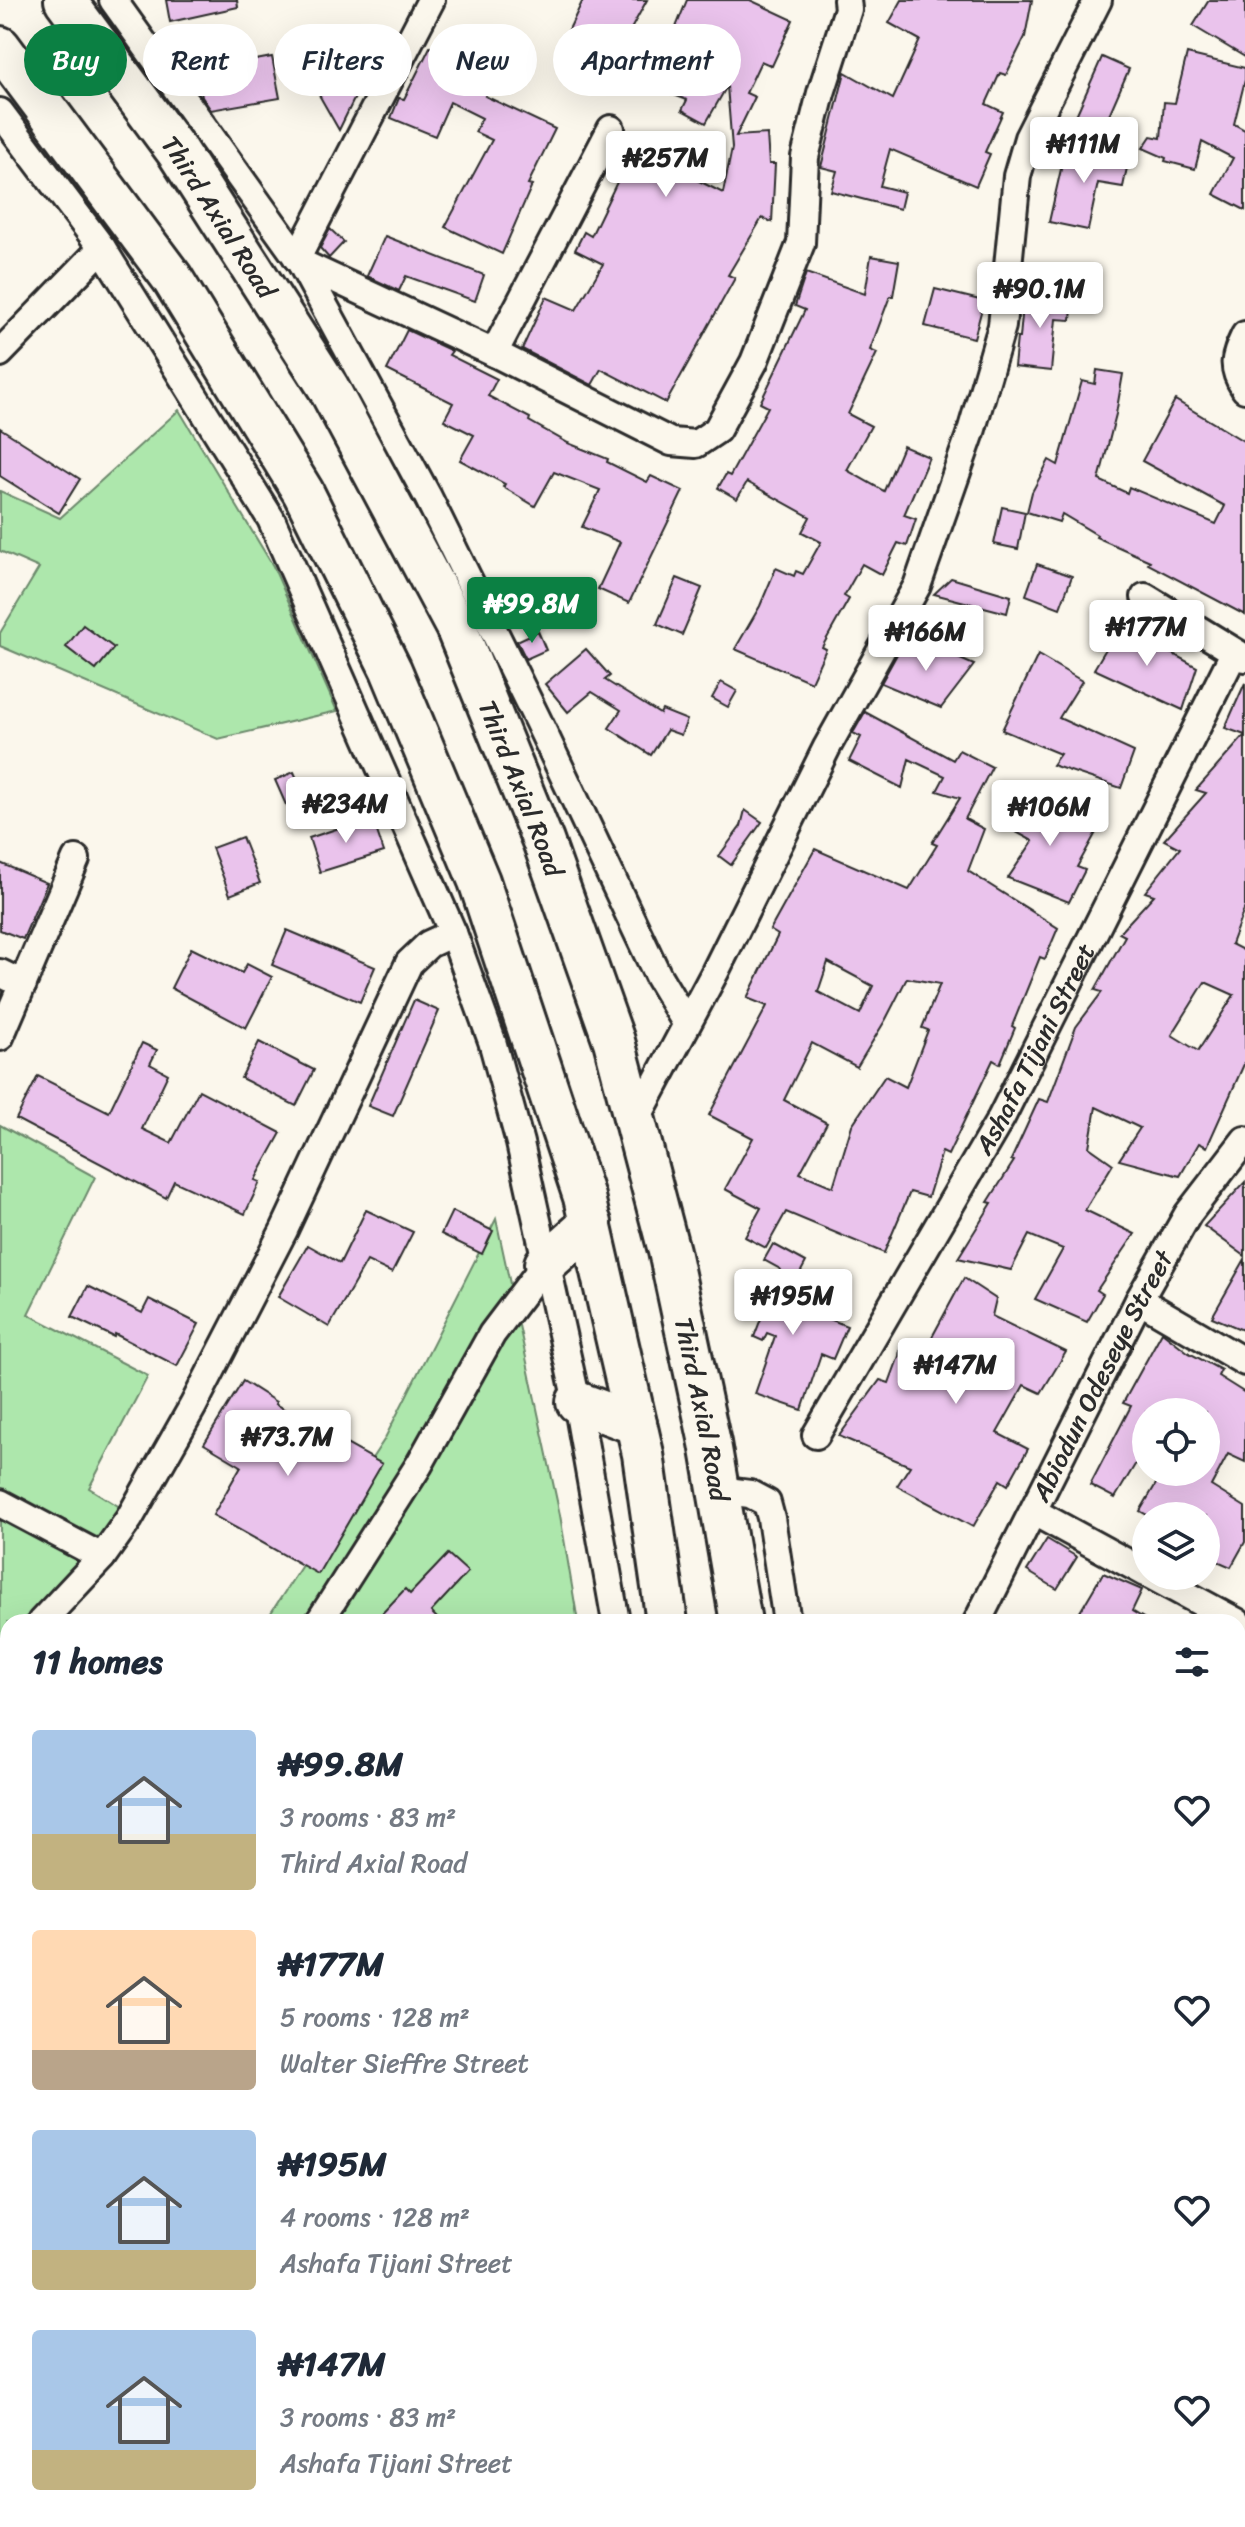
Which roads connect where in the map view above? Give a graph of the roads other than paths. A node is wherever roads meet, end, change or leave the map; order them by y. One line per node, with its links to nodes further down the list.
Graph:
1 (65, 0): 22 (highway, Third Axial Road)
2 (113, 0): 10 (street)
3 (431, 0): 10 (street)
4 (847, 0): 13 (street)
5 (1098, 0): 20 (street)
6 (0, 47): 24 (highway)
7 (0, 112): 9 (street)
8 (611, 129): 13 (street)
9 (102, 248): 12 (street); 18 (street)
10 (299, 260): 13 (street); 20 (street)
11 (1245, 335): 14 (street)
12 (0, 353)
13 (494, 353)
14 (1245, 389)
15 (1145, 597): 16 (street)
16 (1240, 656): 30 (street, Ashafa Tijani Street)
17 (76, 859): 19 (street)
18 (453, 933): 25 (street); 34 (street)
19 (12, 979): 21 (street)
20 (686, 1023): 22 (street)
21 (0, 1037)
22 (636, 1120): 31 (highway, Third Axial Road)
23 (1245, 1140): 26 (street, Abiodun Odeseye Street)
24 (591, 1223): 25 (highway); 29 (highway)
25 (545, 1264): 28 (street); 38 (street)
26 (1139, 1300): 27 (street); 33 (street, Abiodun Odeseye Street)
27 (1245, 1362)
28 (577, 1402): 29 (highway); 39 (street)
29 (636, 1424): 40 (highway)
30 (816, 1435)
31 (719, 1490): 41 (highway, Third Axial Road); 42 (street)
32 (0, 1503): 34 (street)
33 (1034, 1512): 35 (street); 43 (street, Abiodun Odeseye Street)
34 (102, 1557): 37 (street)
35 (1132, 1565)
36 (1178, 1590): 44 (street)
37 (49, 1614)
38 (324, 1614)
39 (615, 1614)
40 (666, 1614)
41 (740, 1614)
42 (786, 1614)
43 (981, 1614)
44 (1223, 1614)

